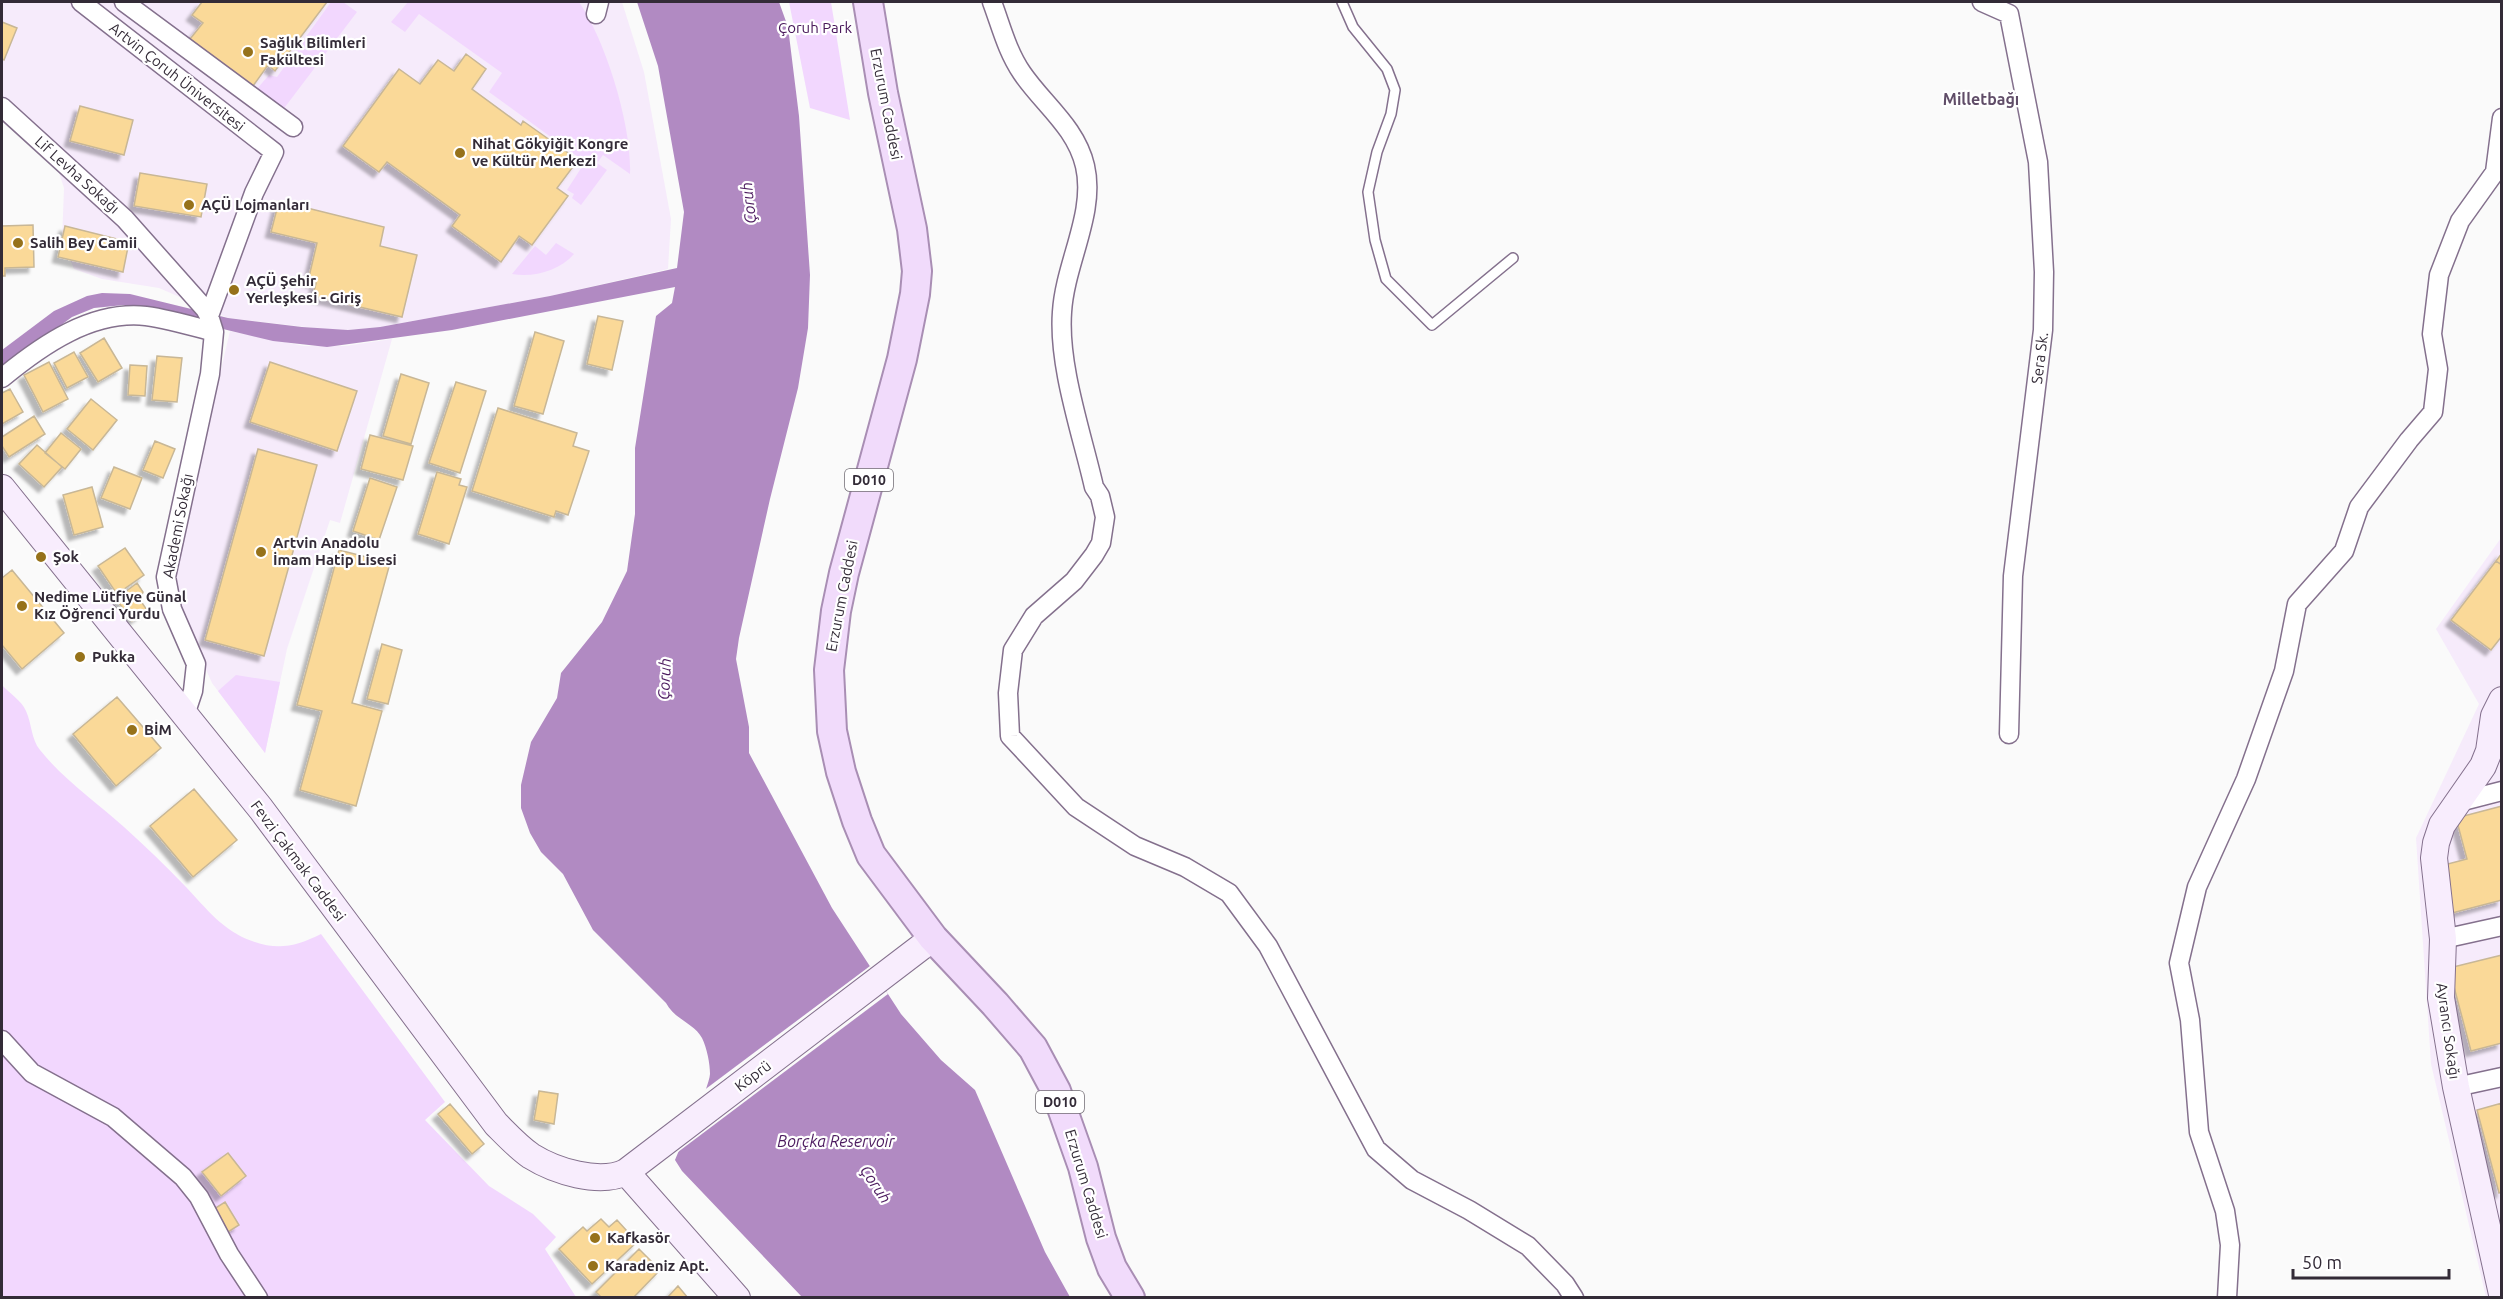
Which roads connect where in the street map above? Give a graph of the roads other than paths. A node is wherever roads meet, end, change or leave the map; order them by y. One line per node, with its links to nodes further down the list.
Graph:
1 (81, 2): 10 (street, Artvin Çoruh Üniversitesi)
2 (124, 2): 9 (street)
3 (868, 2): 21 (main road, Erzurum Caddesi / D010)
4 (992, 2): 32 (street)
5 (1342, 2): 11 (lane)
6 (1982, 2): 17 (street, Sera Sk.)
7 (2, 106): 12 (street, Lif Levha Sokağı)
8 (2502, 118): 33 (street)
9 (293, 127)
10 (274, 152): 12 (street, Akademi Sokağı)
11 (1513, 258)
12 (212, 324): 13 (street); 16 (street, Akademi Sokağı)
13 (2, 378)
14 (2, 488): 16 (main road, Fevzi Çakmak Caddesi)
15 (2502, 700): 19 (main road, Ayrancı Sokağı)
16 (185, 715): 26 (main road, Fevzi Çakmak Caddesi)
17 (2009, 734)
18 (2502, 791): 19 (street)
19 (2455, 803): 22 (main road, Ayrancı Sokağı)
20 (2502, 926): 22 (street)
21 (933, 938): 26 (main road, Köprü); 31 (main road, Erzurum Caddesi / D010)
22 (2443, 939): 25 (main road, Ayrancı Sokağı)
23 (2, 1040): 29 (street)
24 (2502, 1077): 25 (street, Ayrancı Sokağı)
25 (2456, 1087): 27 (main road, Ayrancı Sokağı)
26 (626, 1172): 30 (main road)
27 (2494, 1226): 28 (main road, Ayrancı Sokağı)
28 (2502, 1294)
29 (258, 1298)
30 (737, 1298)
31 (1130, 1298)
32 (1574, 1298)
33 (2227, 1298)

